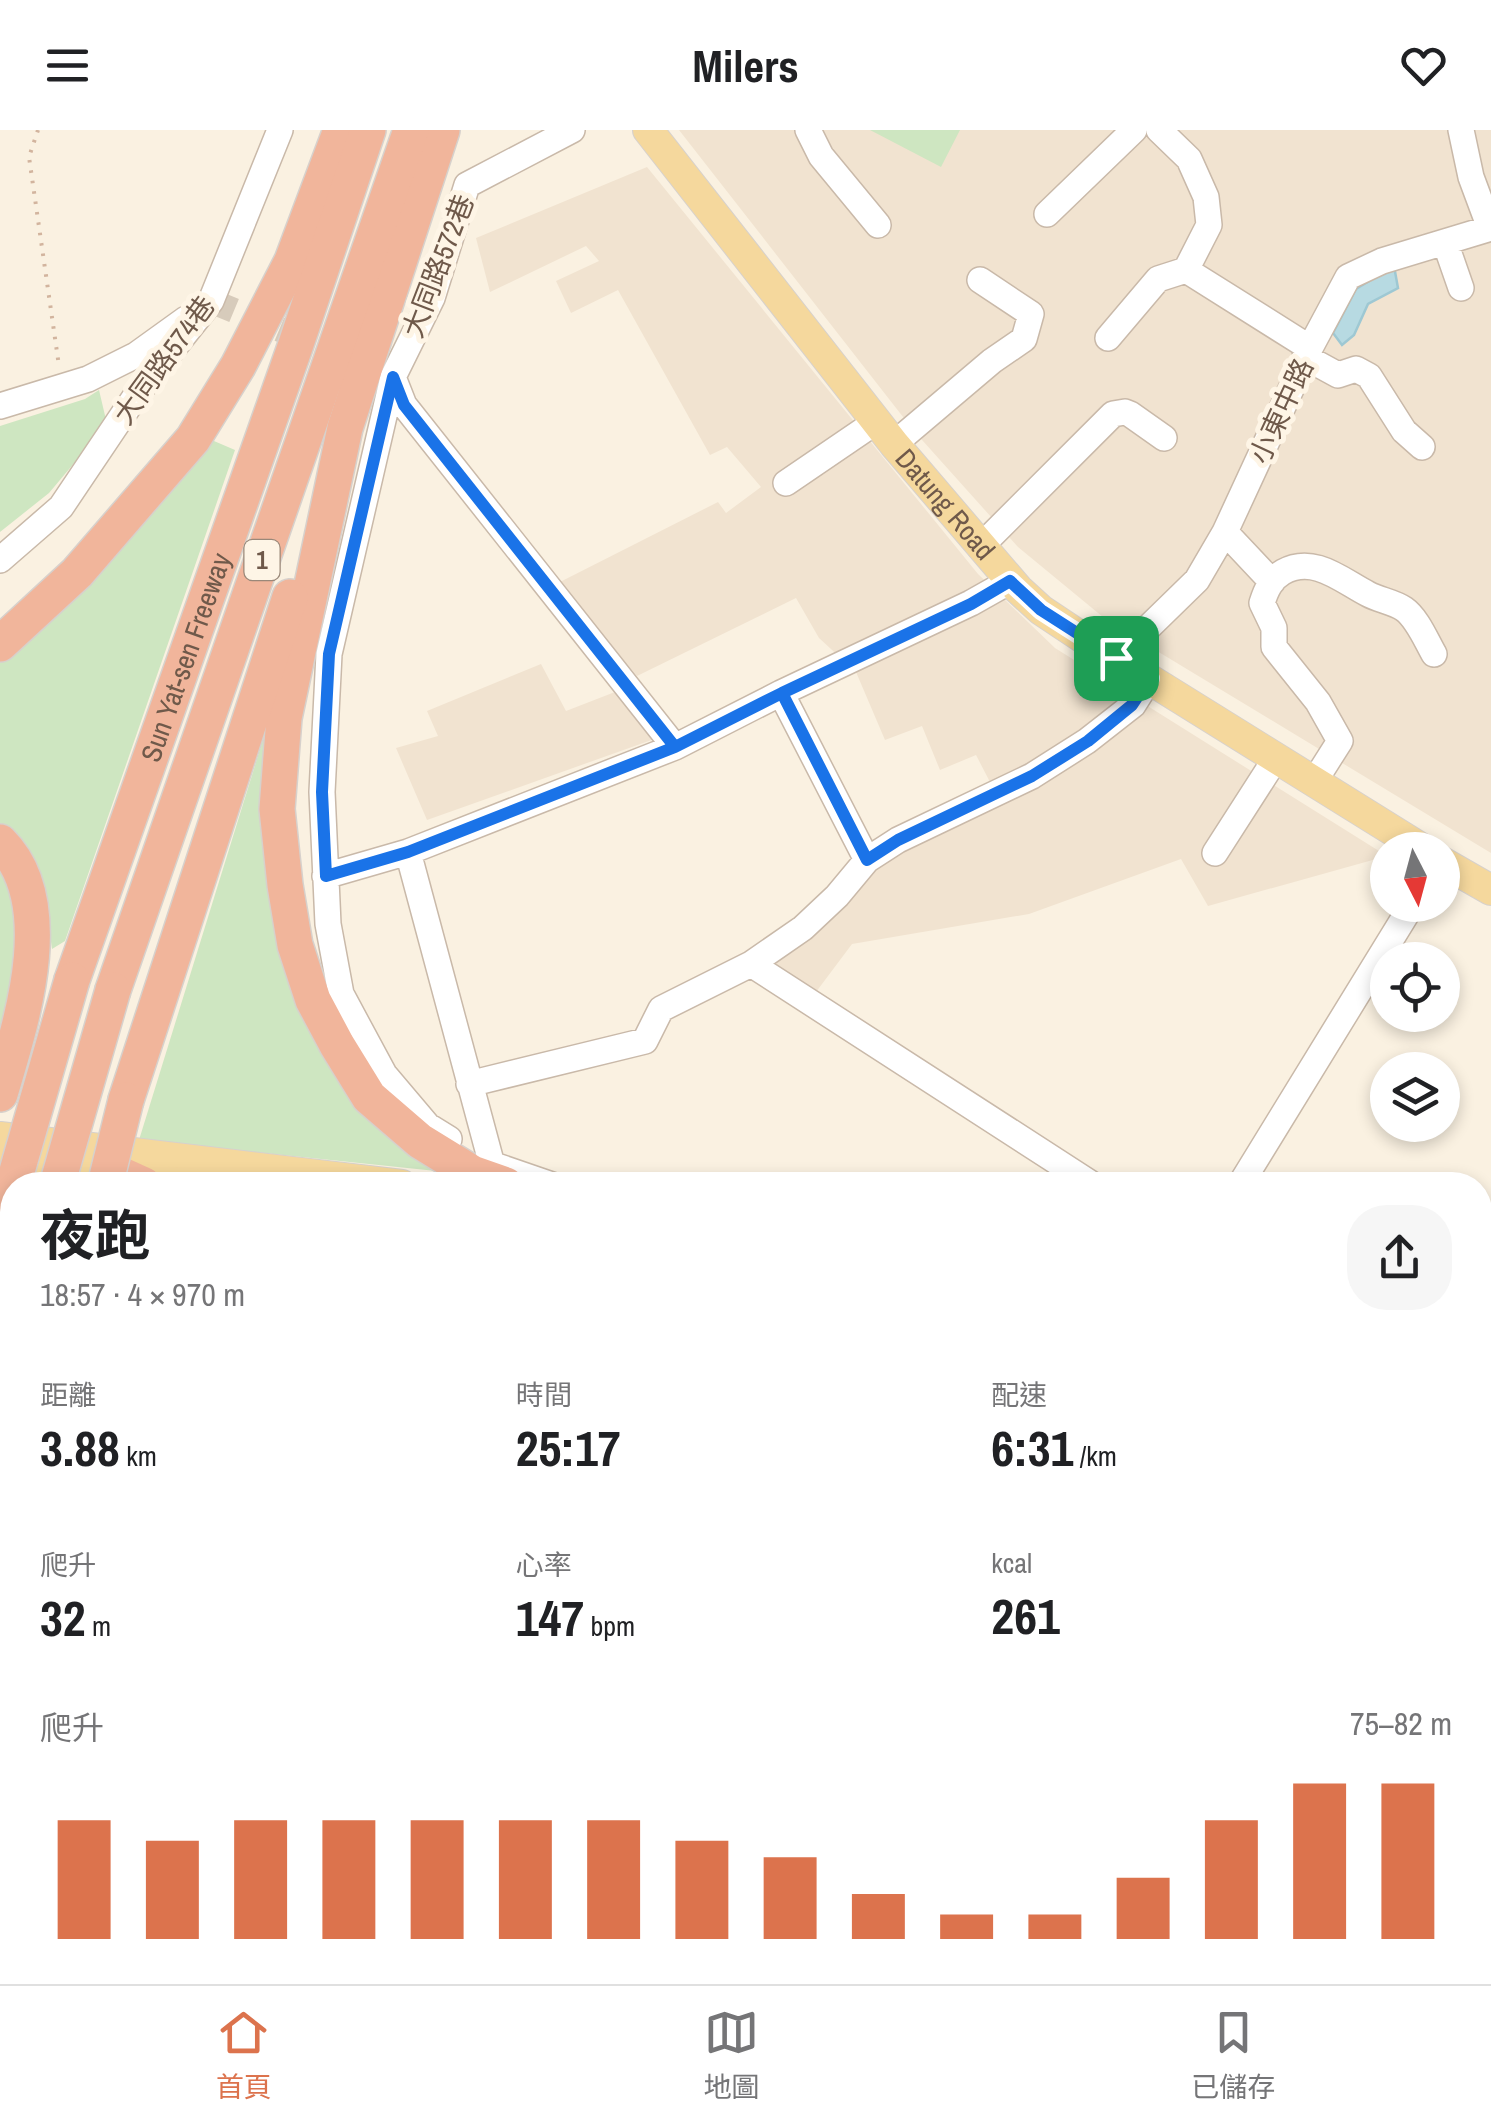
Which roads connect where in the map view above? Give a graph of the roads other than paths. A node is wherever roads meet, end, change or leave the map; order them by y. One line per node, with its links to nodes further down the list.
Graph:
1 (280, 130): 21 (street, 大同路574巷)
2 (340, 130): 36 (highway)
3 (368, 130): 58 (highway, Sun Yat-sen Freeway / 1, bridge)
4 (412, 130): 60 (highway, Sun Yat-sen Freeway / 1, bridge)
5 (442, 130): 26 (highway)
6 (572, 130): 24 (street, 大同路572巷)
7 (648, 130): 27 (main road, Datung Road)
8 (808, 130): 15 (street)
9 (1134, 130): 14 (street)
10 (1159, 130): 18 (street)
11 (1173, 130): 12 (street)
12 (1192, 130)
13 (1461, 130): 16 (street)
14 (1047, 214)
15 (878, 225)
16 (1490, 228): 17 (street, 小東中路)
17 (1446, 242): 20 (street); 23 (street, 小東中路)
18 (1186, 270): 22 (street); 23 (street)
19 (980, 280): 27 (street)
20 (1461, 288)
21 (211, 302): 25 (street); 33 (street, 大同路574巷)
22 (1108, 338)
23 (1308, 352): 29 (street); 31 (street, 小東中路)
24 (393, 377): 41 (street); 50 (street, 大同路572巷)
25 (0, 406)
26 (345, 428): 61 (highway, bridge); 63 (highway)
27 (886, 432): 30 (street); 32 (main road, Datung Road)
28 (1164, 438): 32 (street)
29 (1422, 447)
30 (786, 482)
31 (1225, 532): 35 (street); 38 (street, 小東中路)
32 (980, 547): 34 (main road, Datung Road)
33 (0, 560)
34 (1010, 581): 38 (main road, Datung Road); 40 (street)
35 (1272, 582): 37 (street); 43 (street)
36 (0, 644)
37 (1434, 654)
38 (1116, 658): 39 (main road, Datung Road)
39 (1150, 678): 42 (main road, Datung Road); 48 (street)
40 (782, 693): 41 (street); 48 (street)
41 (675, 747): 46 (street)
42 (1276, 758): 43 (main road, Datung Road); 47 (street)
43 (1314, 782): 44 (main road, Datung Road)
44 (1395, 832)
45 (0, 842): 55 (highway)
46 (408, 852): 50 (street); 54 (street)
47 (1216, 852)
48 (867, 860): 53 (street)
49 (1460, 872): 51 (main road)
50 (326, 876): 64 (street, 大同路572巷)
51 (1491, 890)
52 (1402, 922): 67 (street)
53 (751, 964): 54 (street); 66 (street)
54 (469, 1084): 65 (street)
55 (0, 1094)
56 (0, 1137): 62 (main road)
57 (0, 1164): 59 (main road)
58 (16, 1172)
59 (55, 1172)
60 (61, 1172)
61 (124, 1172)
62 (293, 1172)
63 (470, 1172)
64 (495, 1172)
65 (498, 1172)
66 (1073, 1172)
67 (1248, 1172)

